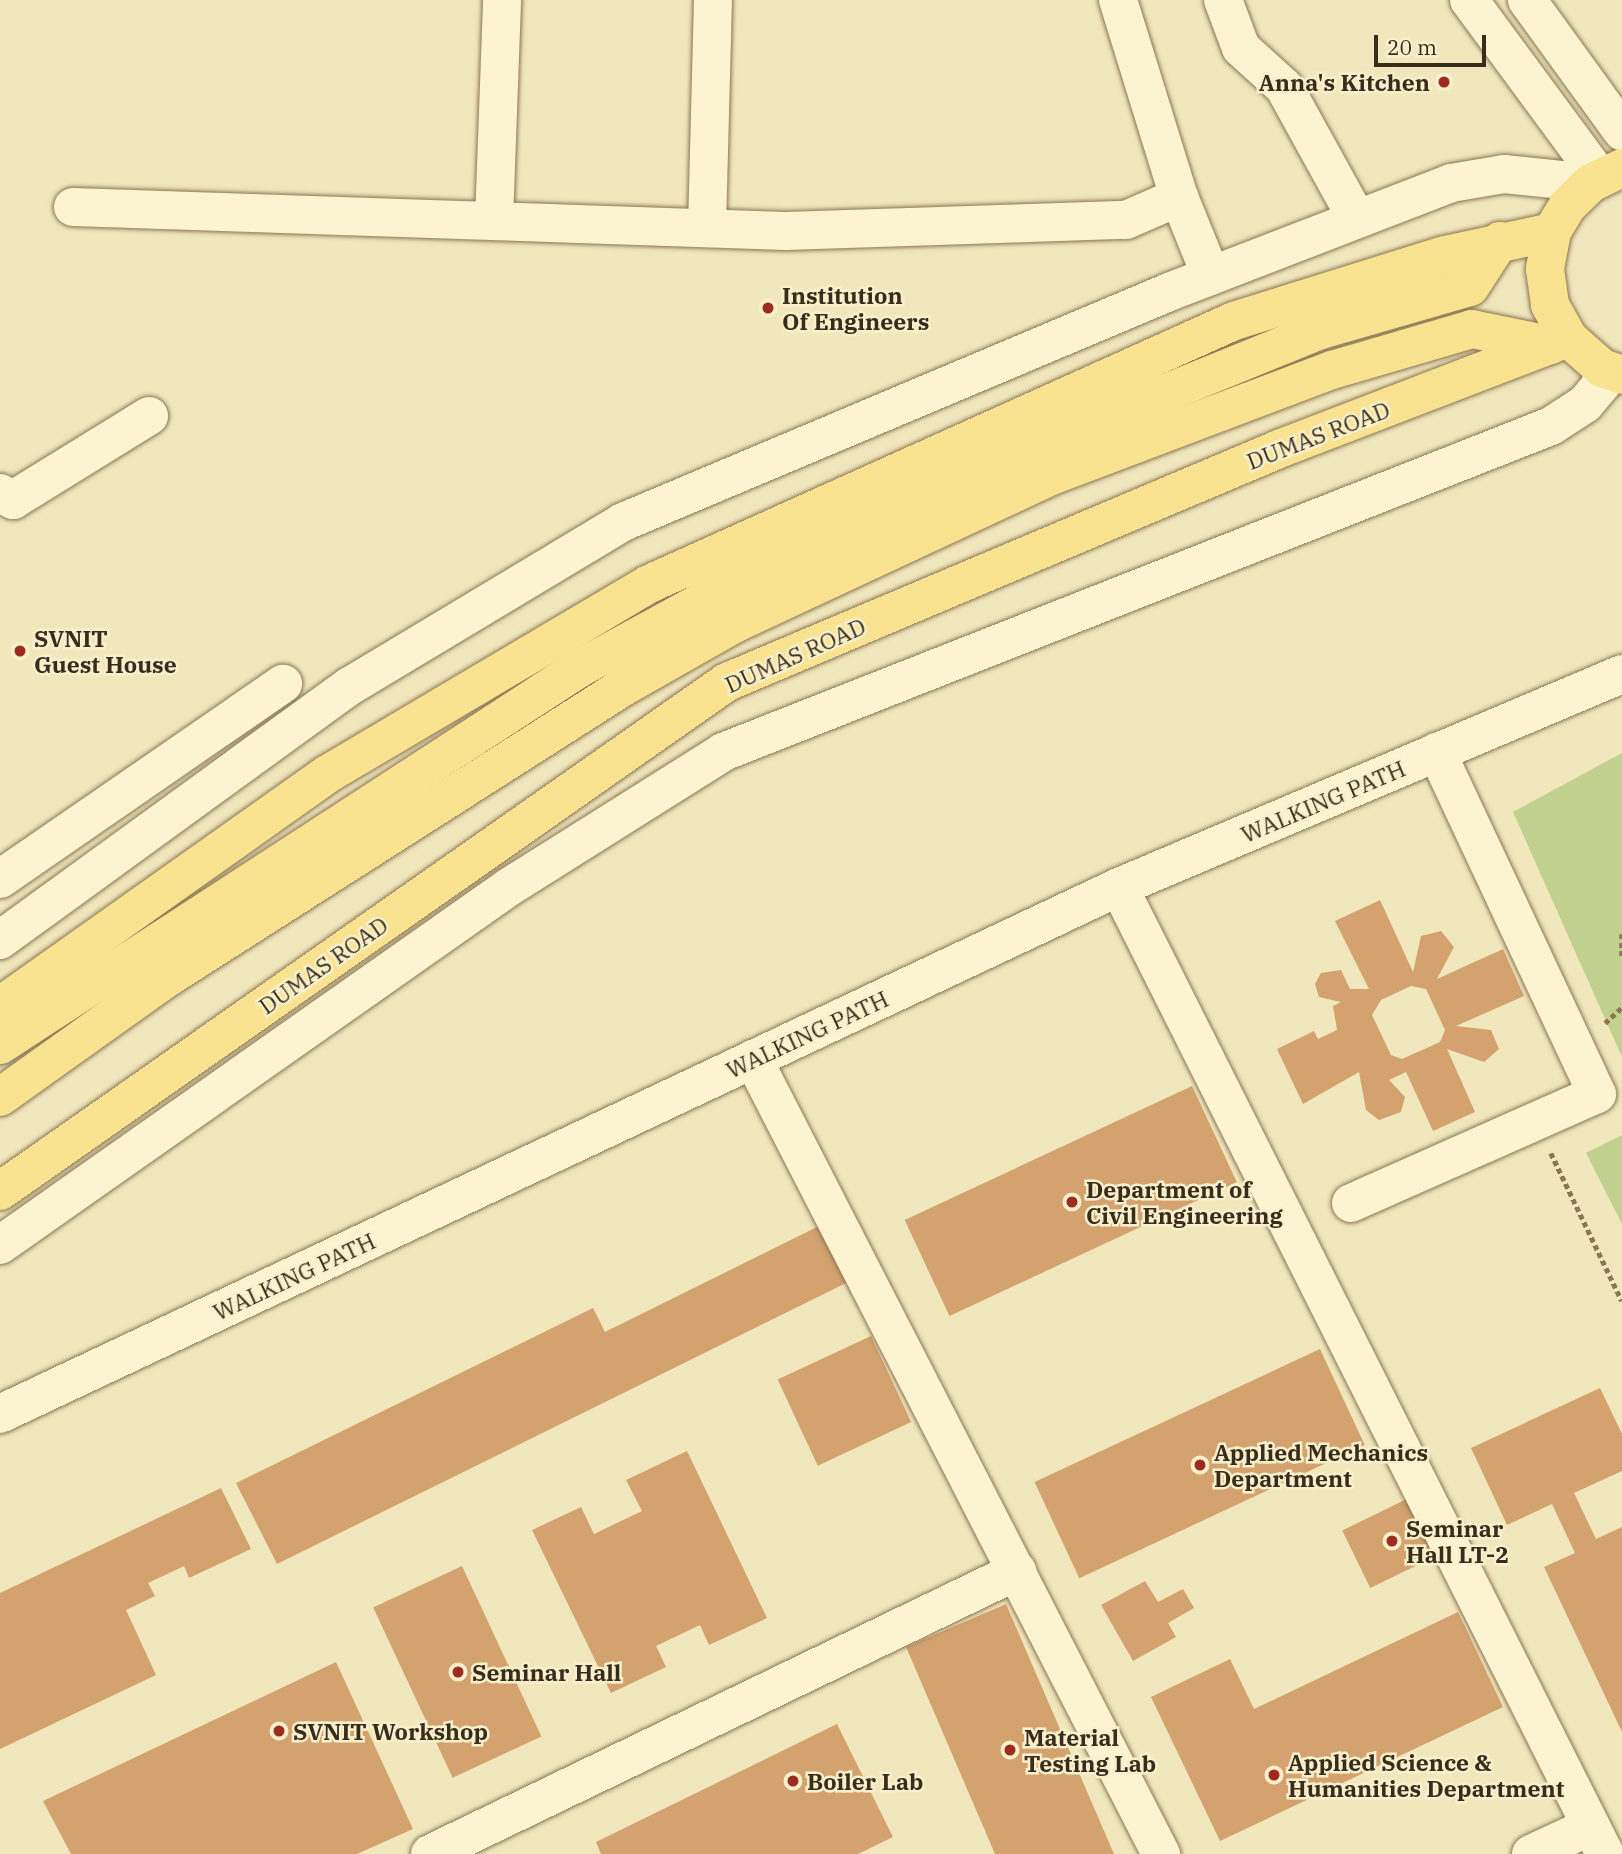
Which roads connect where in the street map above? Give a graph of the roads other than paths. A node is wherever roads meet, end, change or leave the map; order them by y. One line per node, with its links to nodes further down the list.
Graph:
1 (502, 0): 12 (street)
2 (713, 0): 13 (street)
3 (1118, 0): 9 (street)
4 (1223, 0): 11 (street)
5 (1469, 0): 8 (street)
6 (1528, 0): 7 (street)
7 (1622, 131)
8 (1604, 176): 11 (street); 14 (main road)
9 (1179, 197): 13 (street); 16 (street)
10 (74, 207): 12 (street)
11 (1357, 219): 16 (street)
12 (494, 221): 13 (street)
13 (707, 228)
14 (1552, 232): 15 (main road); 17 (main road)
15 (1500, 241): 27 (main road); 28 (main road)
16 (1211, 276): 26 (street)
17 (1559, 342): 18 (main road); 30 (main road); 31 (main road, DUMAS ROAD)
18 (1612, 371): 33 (street)
19 (149, 416): 20 (street)
20 (0, 493)
21 (1622, 674): 23 (street, WALKING PATH)
22 (284, 684): 24 (street)
23 (1437, 752): 25 (street, WALKING PATH); 32 (street)
24 (0, 879)
25 (1119, 887): 29 (street, WALKING PATH); 36 (street)
26 (0, 940)
27 (0, 1006)
28 (0, 1045)
29 (753, 1059): 34 (street, WALKING PATH); 35 (street)
30 (0, 1097)
31 (0, 1191)
32 (1351, 1203)
33 (0, 1245)
34 (0, 1414)
35 (1017, 1571): 37 (street); 38 (street)
36 (1598, 1840): 39 (street)
37 (430, 1854)
38 (1161, 1854)
39 (1531, 1854)

